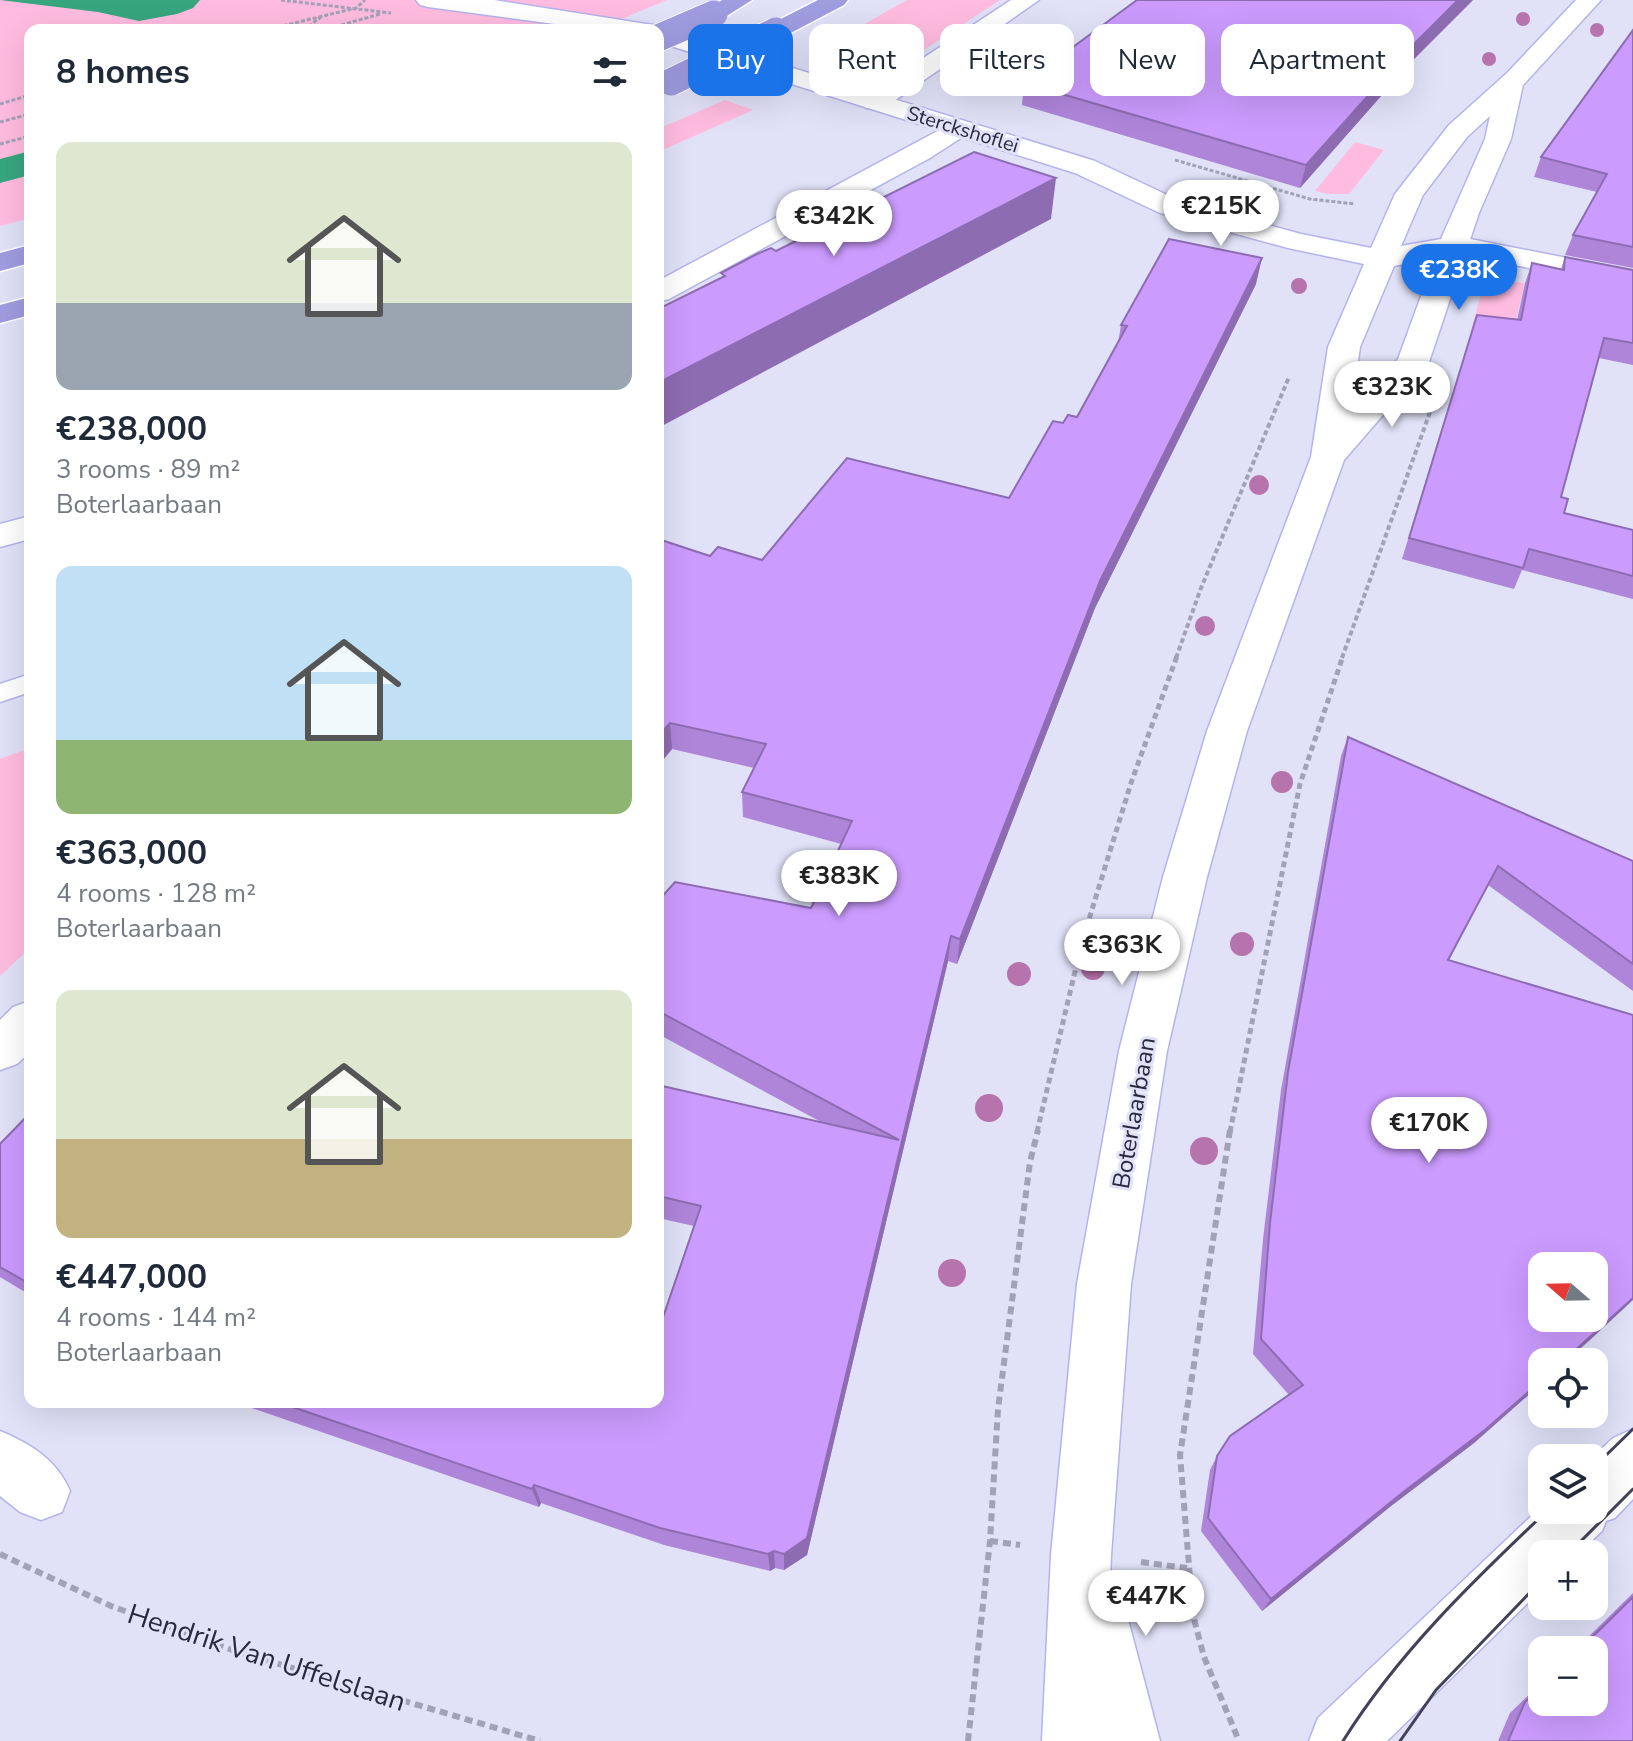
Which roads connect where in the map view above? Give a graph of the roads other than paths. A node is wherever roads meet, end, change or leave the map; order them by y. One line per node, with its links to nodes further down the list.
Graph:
1 (428, 0): 6 (main road)
2 (740, 0): 8 (highway, bridge)
3 (836, 0): 11 (highway, bridge)
4 (1027, 0): 12 (main road)
5 (1589, 0): 10 (main road, Boterlaarbaan)
6 (489, 3): 7 (main road)
7 (610, 24)
8 (664, 34)
9 (664, 38): 12 (main road, Sterckshoflei)
10 (1511, 83): 16 (main road, Boterlaarbaan); 17 (main road, Boterlaarbaan)
11 (665, 85)
12 (875, 102): 13 (main road, Sterckshoflei)
13 (958, 128): 14 (main road, Sterckshoflei); 21 (main road)
14 (1085, 167): 15 (main road, Sterckshoflei); 16 (main road, Sterckshoflei)
15 (1193, 185)
16 (1375, 230): 17 (main road, Sterckshoflei); 24 (main road, Boterlaarbaan)
17 (1455, 245): 20 (main road, Sterckshoflei); 24 (main road, Boterlaarbaan)
18 (24, 256): 19 (highway)
19 (0, 262)
20 (1633, 280)
21 (664, 290)
22 (24, 308): 23 (highway)
23 (0, 314)
24 (1328, 457): 34 (main road, Boterlaarbaan)
25 (24, 529): 26 (main road)
26 (0, 536)
27 (24, 685): 28 (lane)
28 (0, 693)
29 (24, 1027): 30 (main road)
30 (0, 1050)
31 (1633, 1458): 32 (main road)
32 (1608, 1483)
33 (1566, 1524): 37 (main road)
34 (1081, 1555): 35 (main road, Boterlaarbaan); 36 (main road, Boterlaarbaan)
35 (1074, 1741)
36 (1128, 1741)
37 (1341, 1741)

